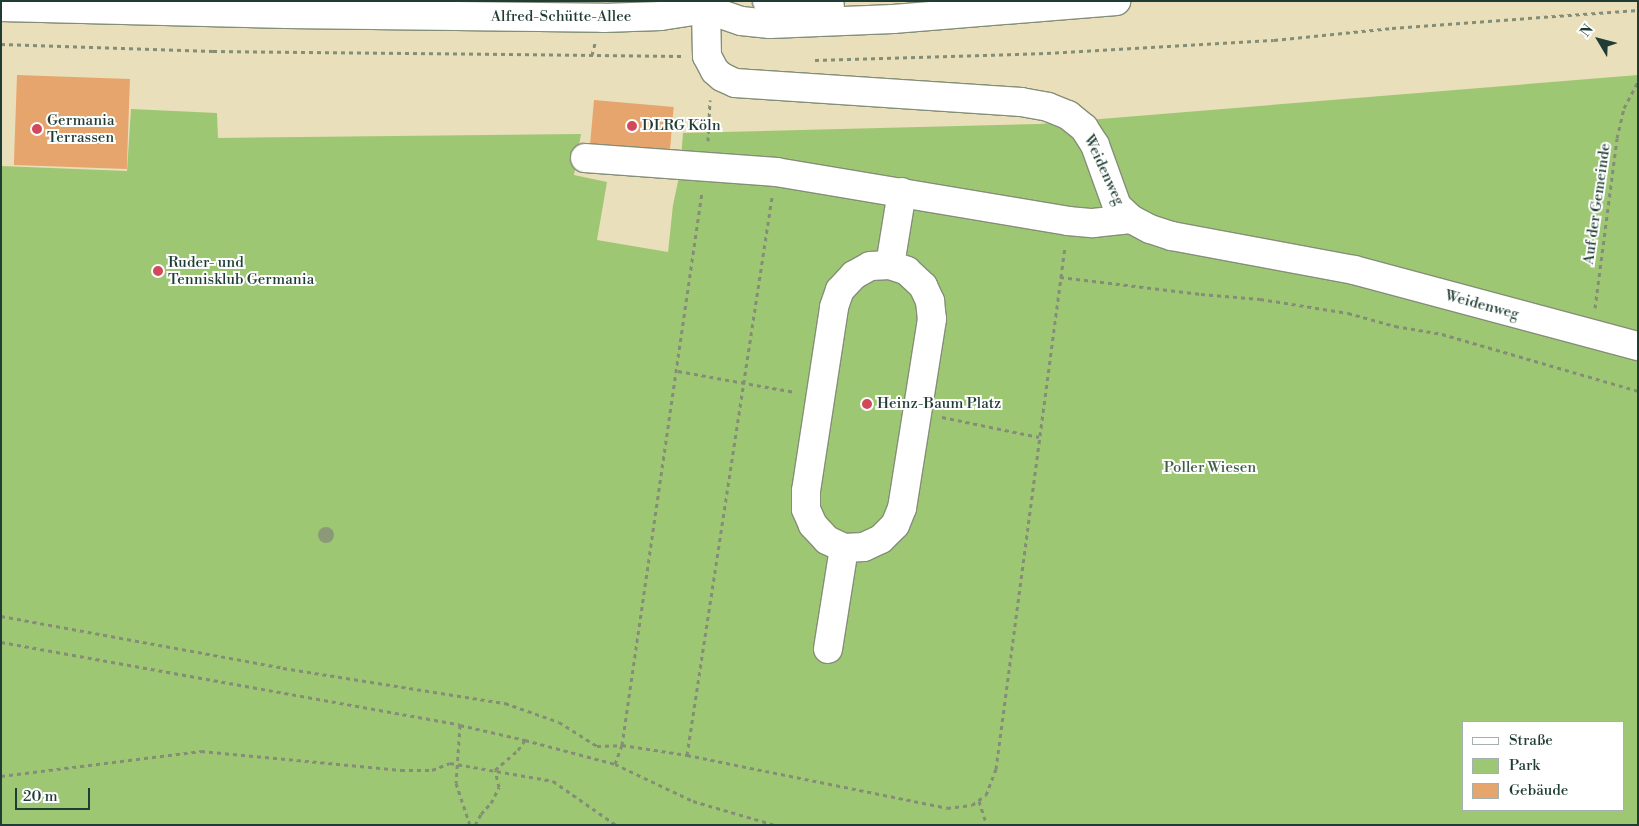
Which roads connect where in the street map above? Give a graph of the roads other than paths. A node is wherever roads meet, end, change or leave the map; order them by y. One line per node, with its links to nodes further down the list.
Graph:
1 (767, 1): 4 (street)
2 (1116, 1): 3 (street, Alfred-Schütte-Allee)
3 (714, 5): 6 (street, Alfred-Schütte-Allee); 9 (street, Weidenweg)
4 (854, 6)
5 (1, 7): 6 (street, Alfred-Schütte-Allee)
6 (222, 7)
7 (585, 158): 8 (street)
8 (902, 192): 9 (street); 10 (street)
9 (1131, 219): 11 (street, Weidenweg)
10 (890, 265): 12 (street); 12 (street)
11 (1638, 346)
12 (844, 548): 13 (street)
13 (828, 649)

